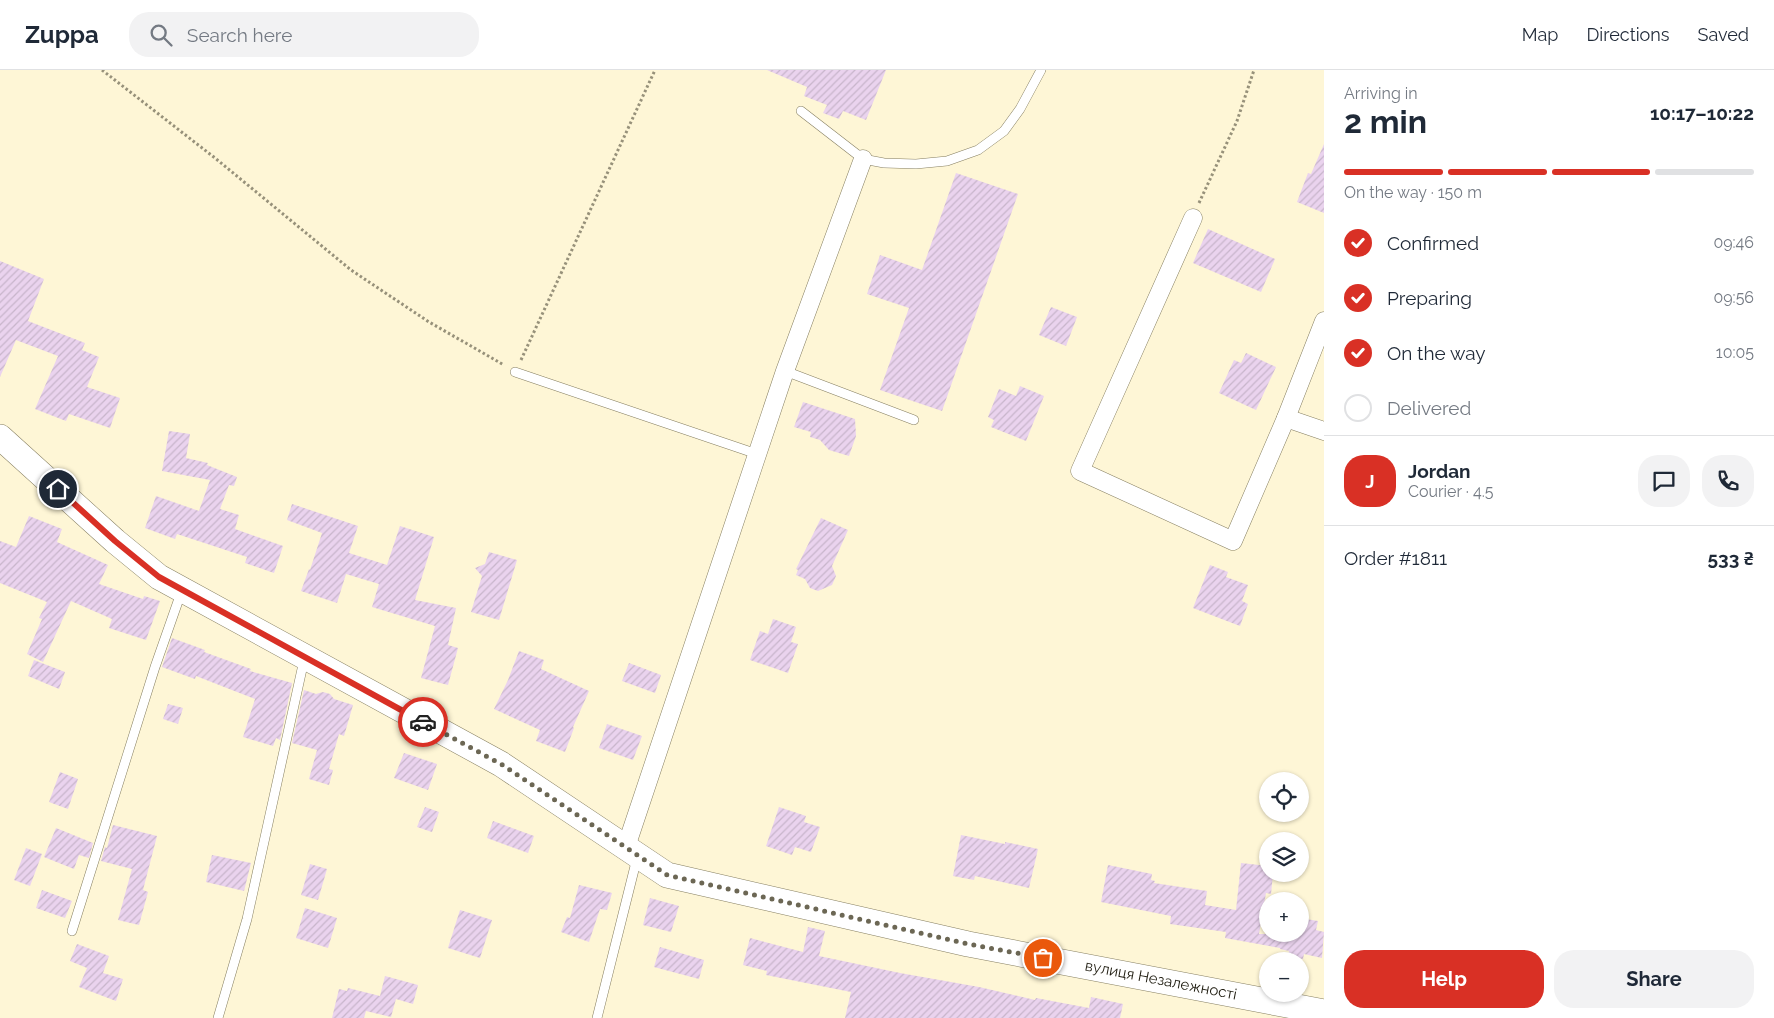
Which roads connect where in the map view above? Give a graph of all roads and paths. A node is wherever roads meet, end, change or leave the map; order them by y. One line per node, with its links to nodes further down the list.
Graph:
1 (102, 70): 10 (path)
2 (655, 70): 10 (path)
3 (1041, 70): 6 (lane)
4 (1254, 70): 7 (path)
5 (801, 110): 6 (lane)
6 (863, 159): 9 (street)
7 (1193, 218): 11 (street)
8 (1324, 321): 11 (street)
9 (785, 371): 12 (lane); 15 (street)
10 (515, 372): 15 (lane)
11 (1286, 418): 13 (street)
12 (914, 420)
13 (1324, 431)
14 (0, 437): 16 (street, вулиця Незалежності)
15 (757, 454): 18 (street)
16 (182, 590): 17 (street, вулиця Незалежності); 19 (lane)
17 (305, 657): 18 (street, вулиця Незалежності); 21 (lane)
18 (632, 851): 20 (street, вулиця Незалежності); 22 (lane)
19 (72, 931)
20 (1324, 1012)
21 (218, 1018)
22 (597, 1018)

